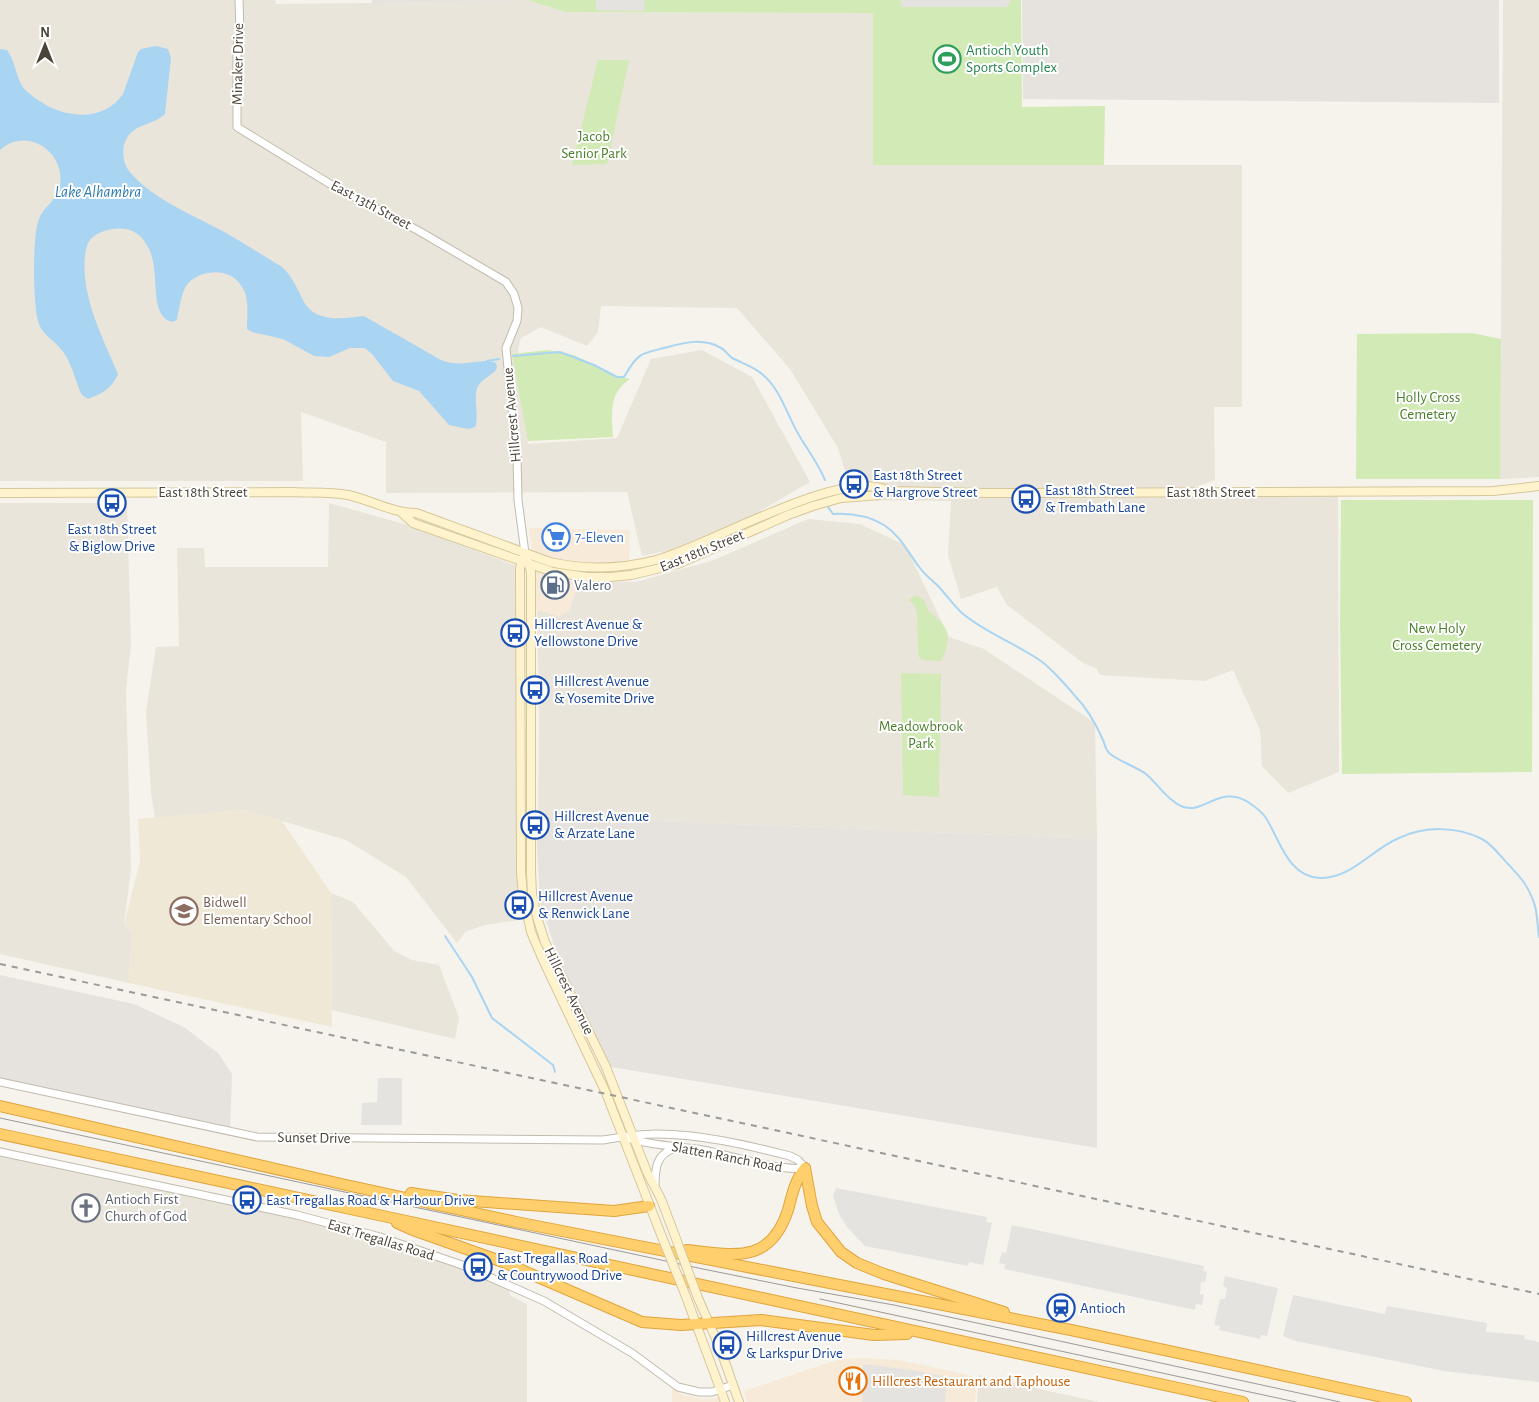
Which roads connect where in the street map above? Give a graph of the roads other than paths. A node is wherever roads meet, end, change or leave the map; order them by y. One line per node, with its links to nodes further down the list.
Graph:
1 (239, 0): 2 (street, Minaker Drive)
2 (237, 127): 3 (street, East 13th Street)
3 (506, 282): 8 (street, Hillcrest Avenue)
4 (1537, 488): 5 (main road, East 18th Street)
5 (889, 491): 8 (main road, East 18th Street); 9 (main road, East 18th Street)
6 (0, 492): 7 (main road, East 18th Street)
7 (402, 513): 8 (main road, East 18th Street); 9 (main road, East 18th Street)
8 (525, 554): 9 (main road, Hillcrest Avenue)
9 (525, 564): 13 (main road, Hillcrest Avenue); 14 (main road, Hillcrest Avenue)
10 (0, 1082): 13 (street, Sunset Drive)
11 (0, 1106): 18 (highway)
12 (0, 1134): 21 (highway)
13 (623, 1137): 14 (street, Sunset Drive); 20 (main road, Hillcrest Avenue)
14 (634, 1138): 15 (street, Slatten Ranch Road); 17 (street, Slatten Ranch Road); 19 (main road, Hillcrest Avenue)
15 (679, 1147): 17 (street, Slatten Ranch Road); 19 (street)
16 (0, 1152): 28 (street, East Tregallas Road)
17 (805, 1168): 22 (highway); 25 (highway)
18 (346, 1185): 20 (highway); 22 (highway)
19 (655, 1187): 24 (main road, Hillcrest Avenue, bridge)
20 (649, 1206): 23 (main road, Hillcrest Avenue, bridge)
21 (383, 1216): 23 (highway); 26 (highway)
22 (607, 1240): 25 (highway)
23 (695, 1324): 24 (highway); 28 (main road, Hillcrest Avenue)
24 (710, 1324): 26 (highway); 27 (main road, Hillcrest Avenue)
25 (1040, 1324): 32 (highway)
26 (923, 1333): 31 (highway)
27 (733, 1384): 28 (street, East Tregallas Road); 30 (main road, Hillcrest Avenue)
28 (720, 1388): 29 (main road, Hillcrest Avenue)
29 (725, 1402)
30 (740, 1402)
31 (1243, 1402)
32 (1406, 1402)

